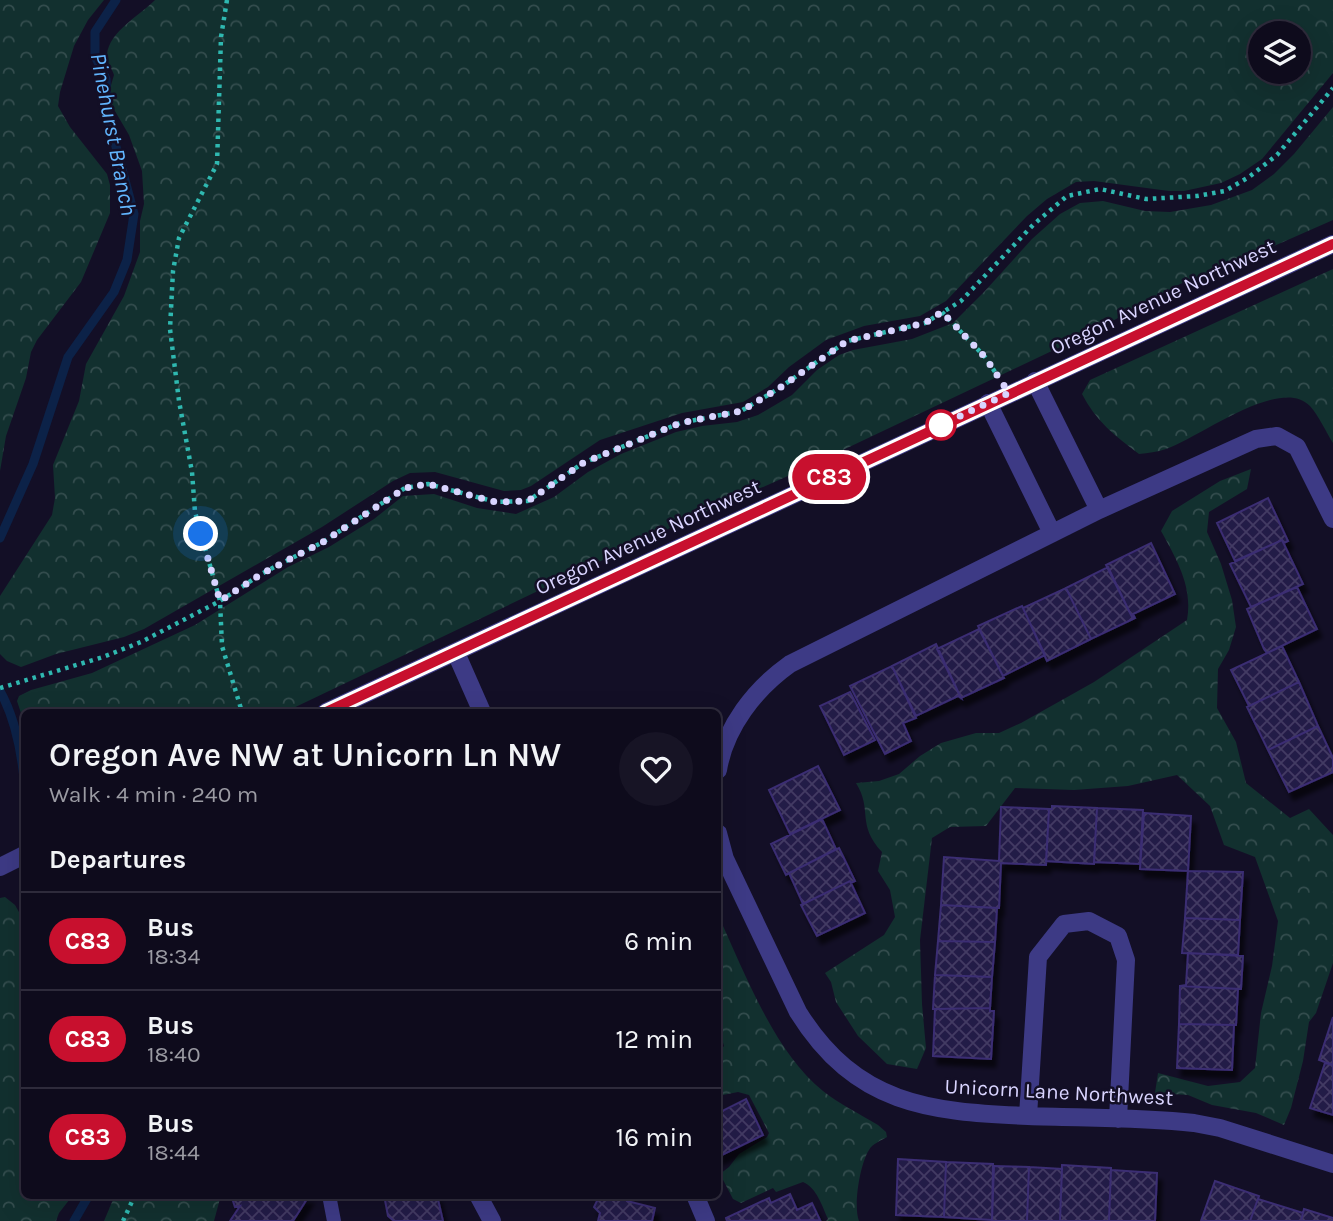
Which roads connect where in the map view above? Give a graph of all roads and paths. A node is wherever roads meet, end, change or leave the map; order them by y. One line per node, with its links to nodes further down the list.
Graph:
1 (227, 0): 11 (path)
2 (1333, 88): 4 (path)
3 (1333, 244): 5 (street, Oregon Avenue Northwest)
4 (942, 312): 6 (path); 11 (path)
5 (1035, 381): 6 (street, Oregon Avenue Northwest); 8 (street)
6 (1009, 393): 7 (street, Oregon Avenue Northwest)
7 (988, 403): 10 (street); 12 (street, Oregon Avenue Northwest)
8 (1100, 510): 9 (street); 10 (street)
9 (1333, 519)
10 (1052, 533): 17 (street)
11 (220, 601): 13 (path); 14 (path)
12 (456, 653): 15 (street, Oregon Avenue Northwest); 16 (street)
13 (0, 688)
14 (242, 709)
15 (333, 709)
16 (481, 709)
17 (721, 759)
18 (721, 844): 21 (street, Unicorn Lane Northwest)
19 (21, 856): 20 (street)
20 (4, 865)
21 (1028, 1116): 22 (street, Unicorn Lane Northwest); 22 (street)
22 (1118, 1119): 23 (street, Unicorn Lane Northwest)
23 (1333, 1164)
24 (133, 1199): 28 (path)
25 (330, 1199): 29 (lane)
26 (480, 1199): 30 (street)
27 (697, 1199): 31 (street)
28 (123, 1221)
29 (334, 1221)
30 (492, 1221)
31 (706, 1221)

